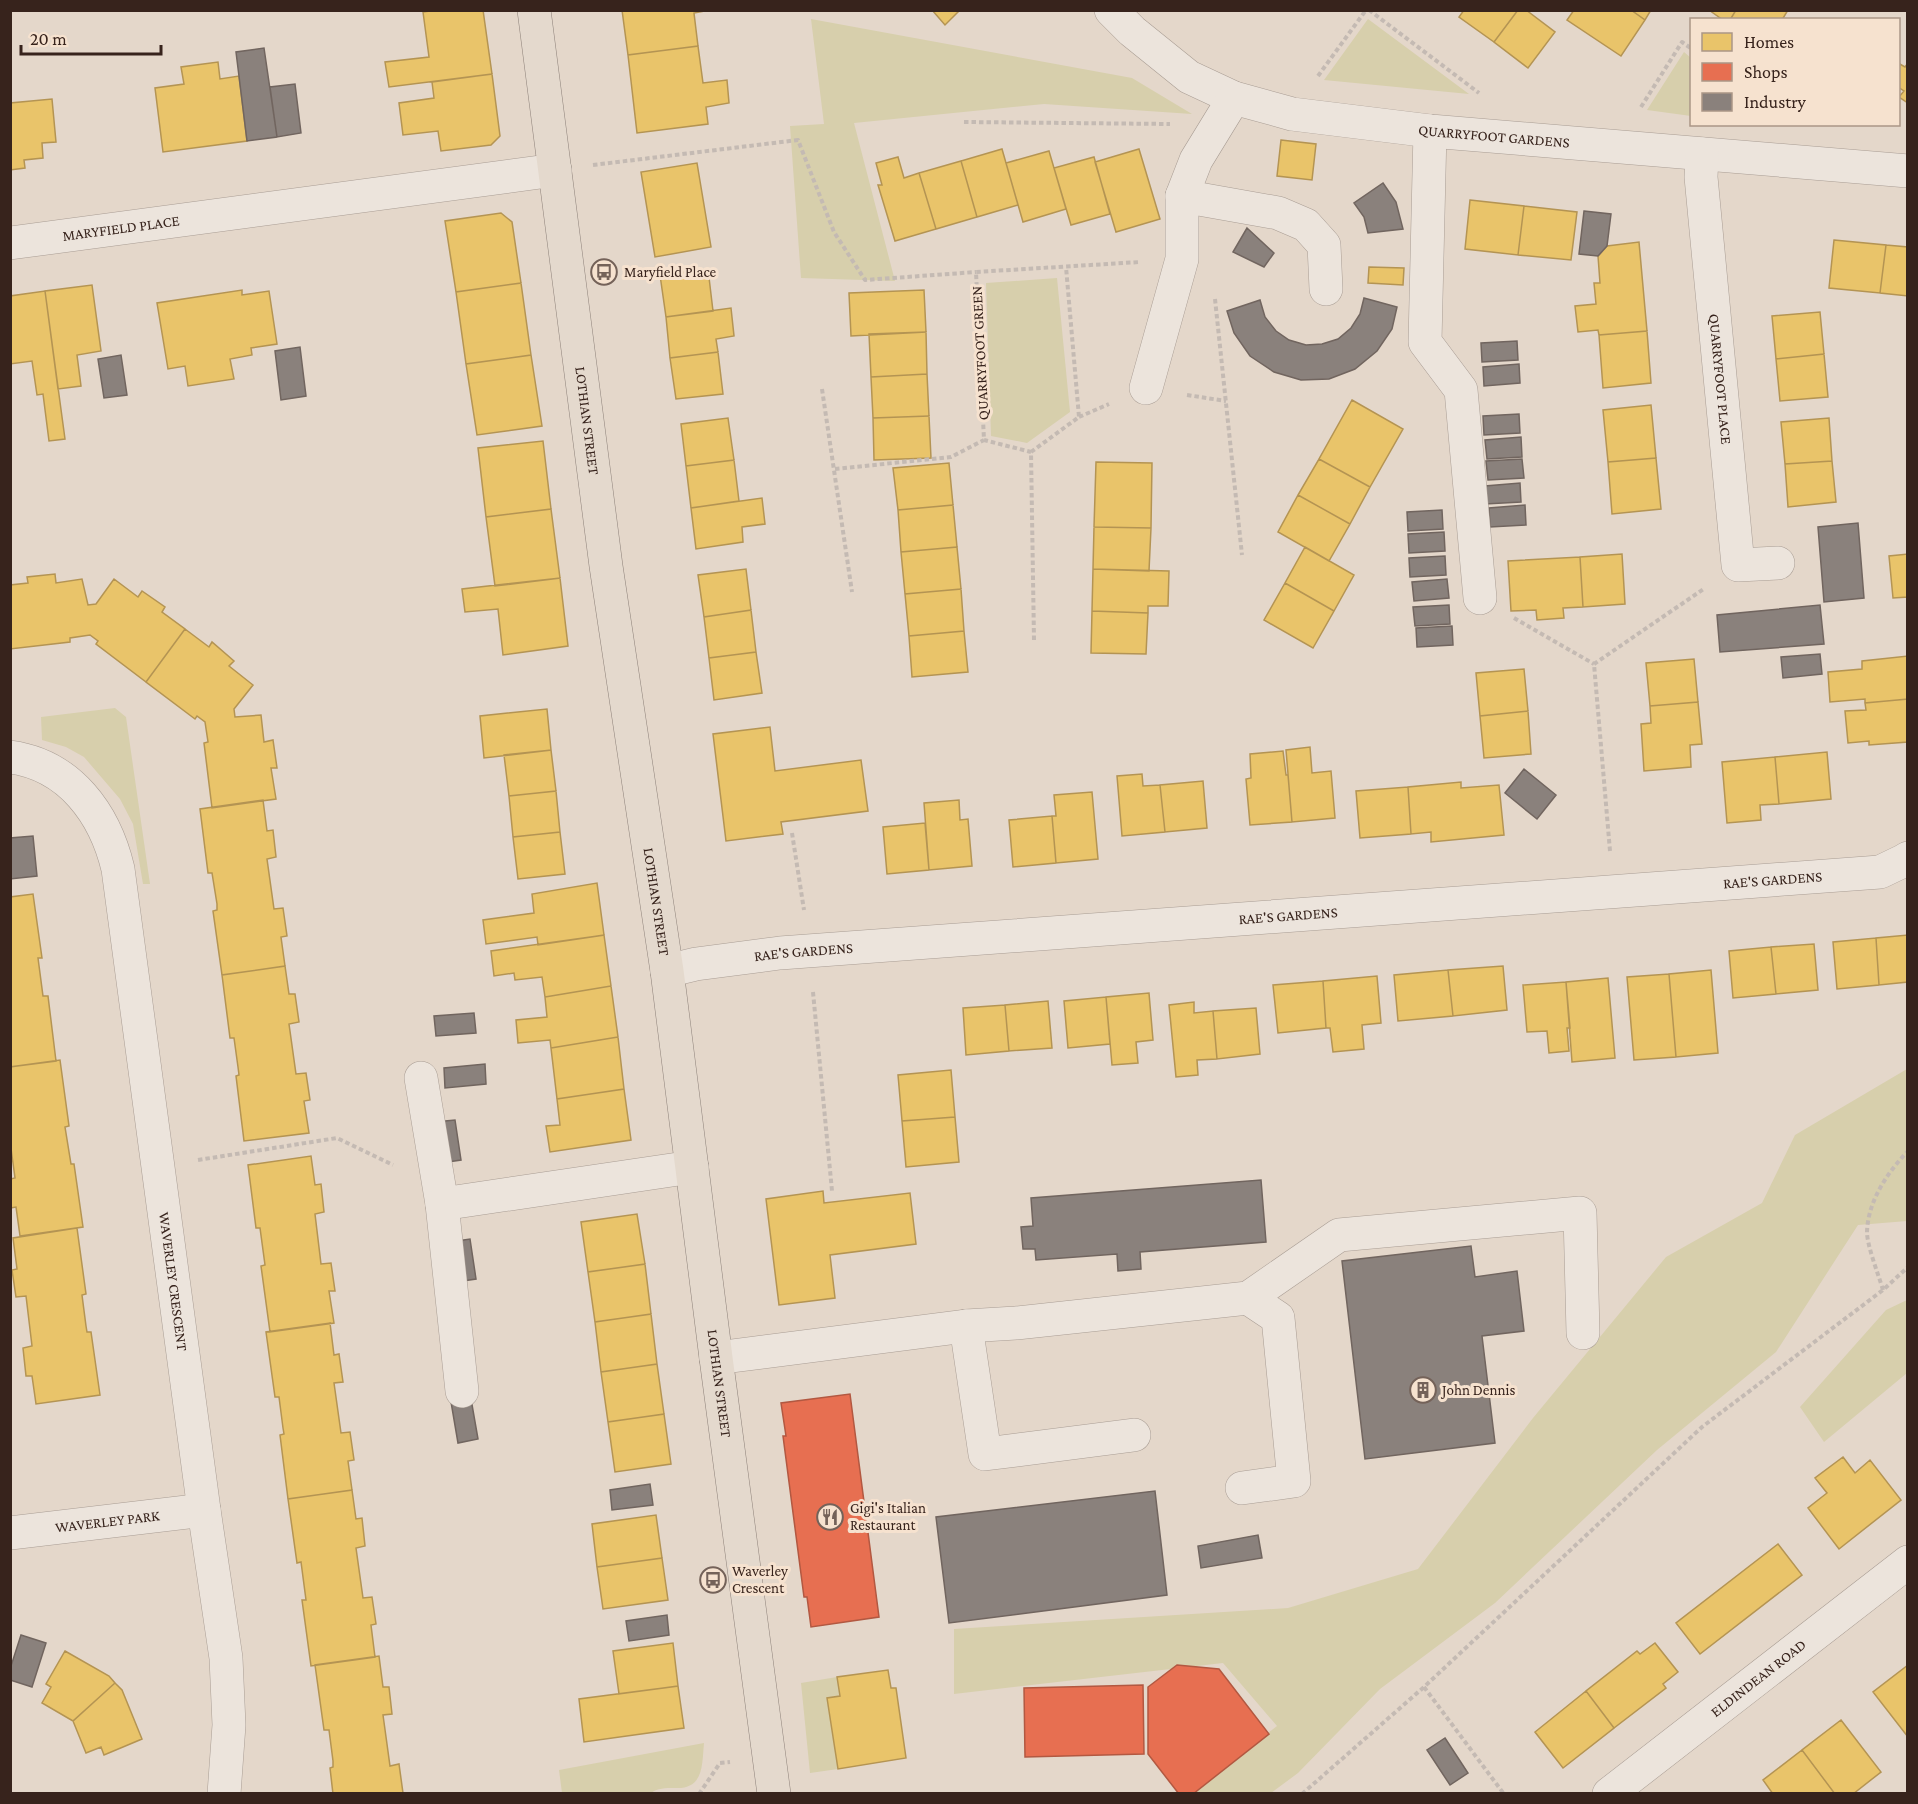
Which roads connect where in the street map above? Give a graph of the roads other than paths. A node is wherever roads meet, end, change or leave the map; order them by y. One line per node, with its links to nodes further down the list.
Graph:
1 (534, 10): 6 (main road, LOTHIAN STREET)
2 (1111, 10): 3 (street, QUARRYFOOT GARDENS)
3 (1226, 111): 4 (street, QUARRYFOOT GARDENS); 8 (street)
4 (1430, 131): 5 (street, QUARRYFOOT GARDENS); 13 (street)
5 (1702, 154): 7 (street, QUARRYFOOT GARDENS); 12 (street, QUARRYFOOT PLACE)
6 (555, 170): 9 (street, MARYFIELD PLACE); 16 (main road, LOTHIAN STREET)
7 (1908, 171)
8 (1182, 196): 10 (street); 11 (street)
9 (10, 243)
10 (1326, 290)
11 (1146, 388)
12 (1779, 563)
13 (1480, 598)
14 (10, 757): 27 (street, WAVERLEY CRESCENT)
15 (1908, 858): 16 (street, RAE'S GARDENS)
16 (667, 971): 18 (main road, LOTHIAN STREET)
17 (421, 1078): 19 (street)
18 (692, 1167): 19 (street); 23 (main road, LOTHIAN STREET)
19 (440, 1195): 24 (street)
20 (1248, 1298): 21 (street); 22 (street); 26 (street)
21 (966, 1326): 23 (street); 25 (street)
22 (1583, 1333)
23 (716, 1358): 31 (main road, LOTHIAN STREET)
24 (462, 1391)
25 (1134, 1435)
26 (1242, 1488)
27 (204, 1510): 28 (street, WAVERLEY PARK); 30 (street, WAVERLEY CRESCENT)
28 (10, 1533)
29 (1908, 1562): 32 (street, ELDINDEAN ROAD)
30 (224, 1794)
31 (774, 1794)
32 (1609, 1794)

